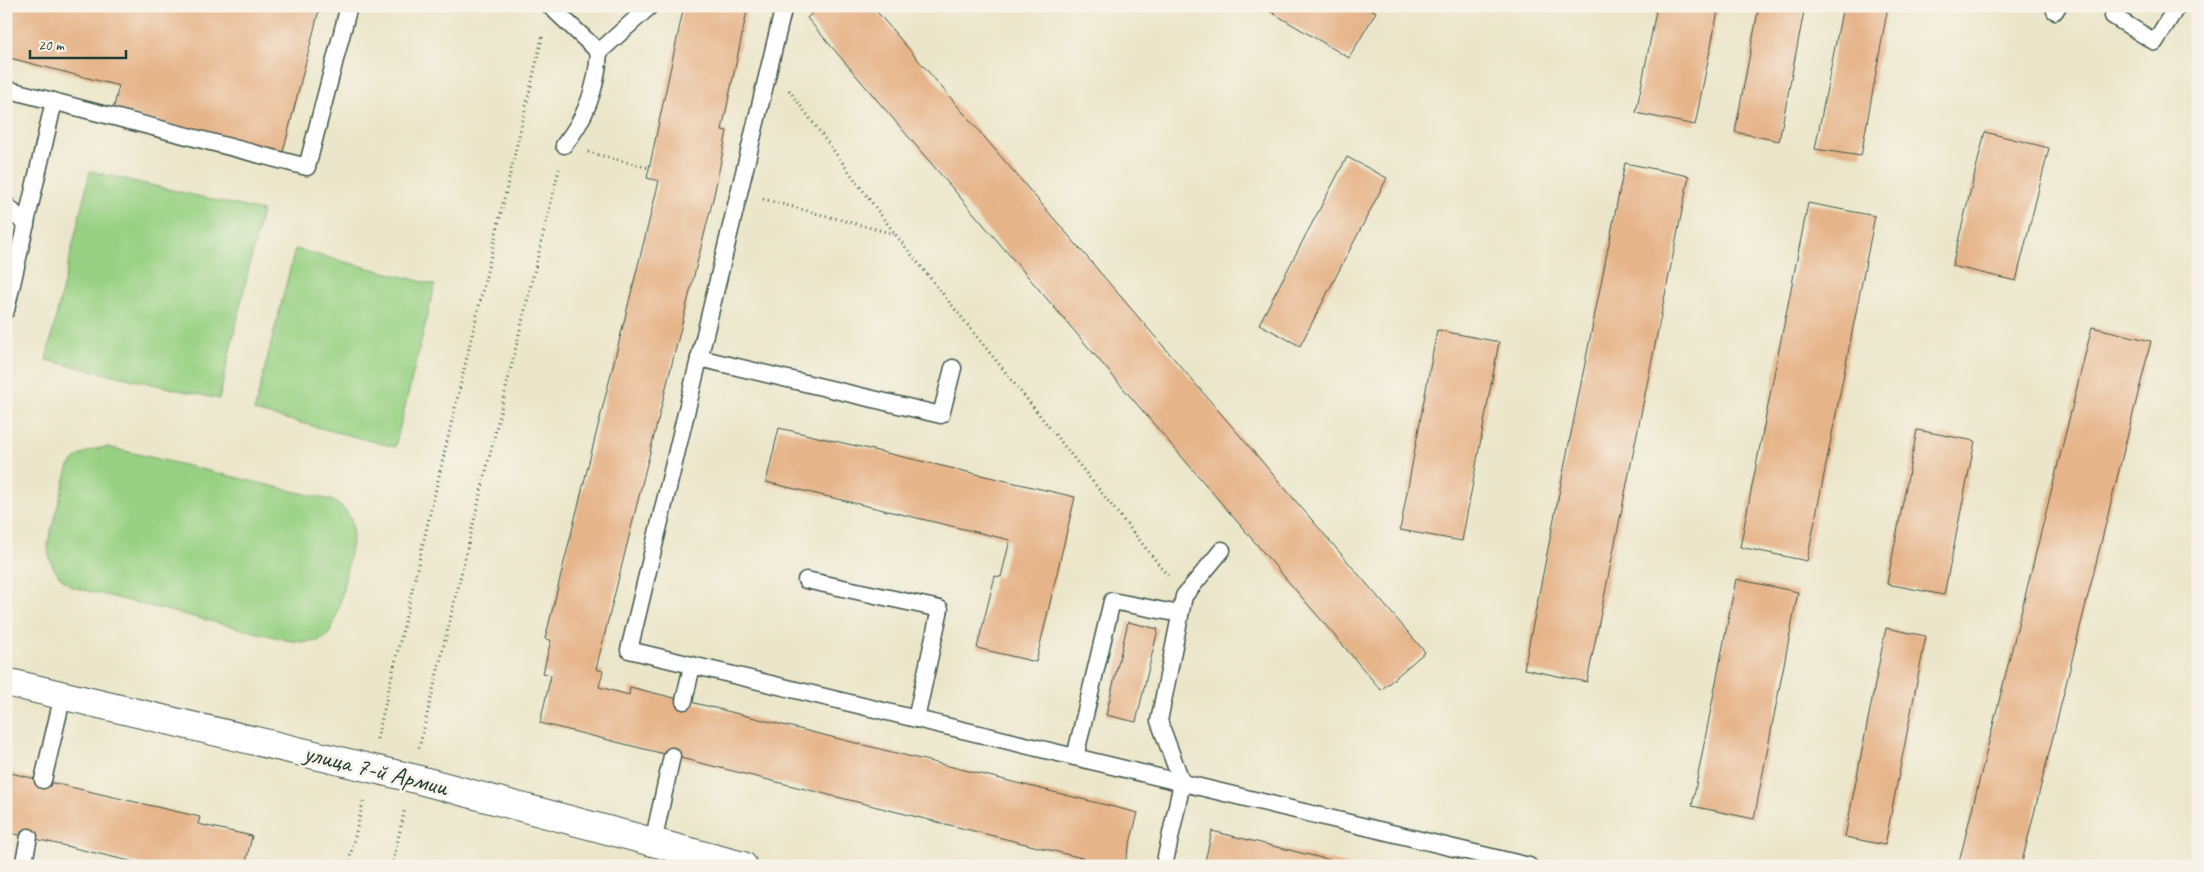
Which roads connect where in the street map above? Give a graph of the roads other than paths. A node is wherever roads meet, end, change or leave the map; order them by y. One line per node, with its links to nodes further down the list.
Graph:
1 (349, 6): 9 (lane)
2 (650, 6): 7 (lane)
3 (784, 6): 14 (lane)
4 (2178, 6): 6 (lane)
5 (550, 7): 7 (lane)
6 (2113, 16)
7 (599, 52): 10 (lane)
8 (6, 89): 9 (lane)
9 (54, 101): 12 (lane)
10 (564, 146)
11 (6, 206): 12 (lane)
12 (26, 225): 13 (lane)
13 (6, 310)
14 (699, 358): 15 (lane); 19 (lane)
15 (953, 368)
16 (1222, 550): 18 (lane)
17 (806, 580): 23 (lane)
18 (1180, 614): 25 (lane); 27 (lane)
19 (692, 666): 22 (lane); 23 (lane)
20 (6, 682): 21 (street, улица 7-й Армии)
21 (63, 695): 26 (lane); 29 (street, улица 7-й Армии)
22 (684, 700)
23 (916, 719): 25 (lane)
24 (672, 756): 29 (lane)
25 (1075, 757): 27 (lane)
26 (42, 780)
27 (1182, 783): 32 (lane); 33 (lane)
28 (29, 837): 30 (lane)
29 (653, 842): 31 (street, улица 7-й Армии)
30 (23, 866)
31 (743, 866)
32 (1164, 866)
33 (1529, 866)

